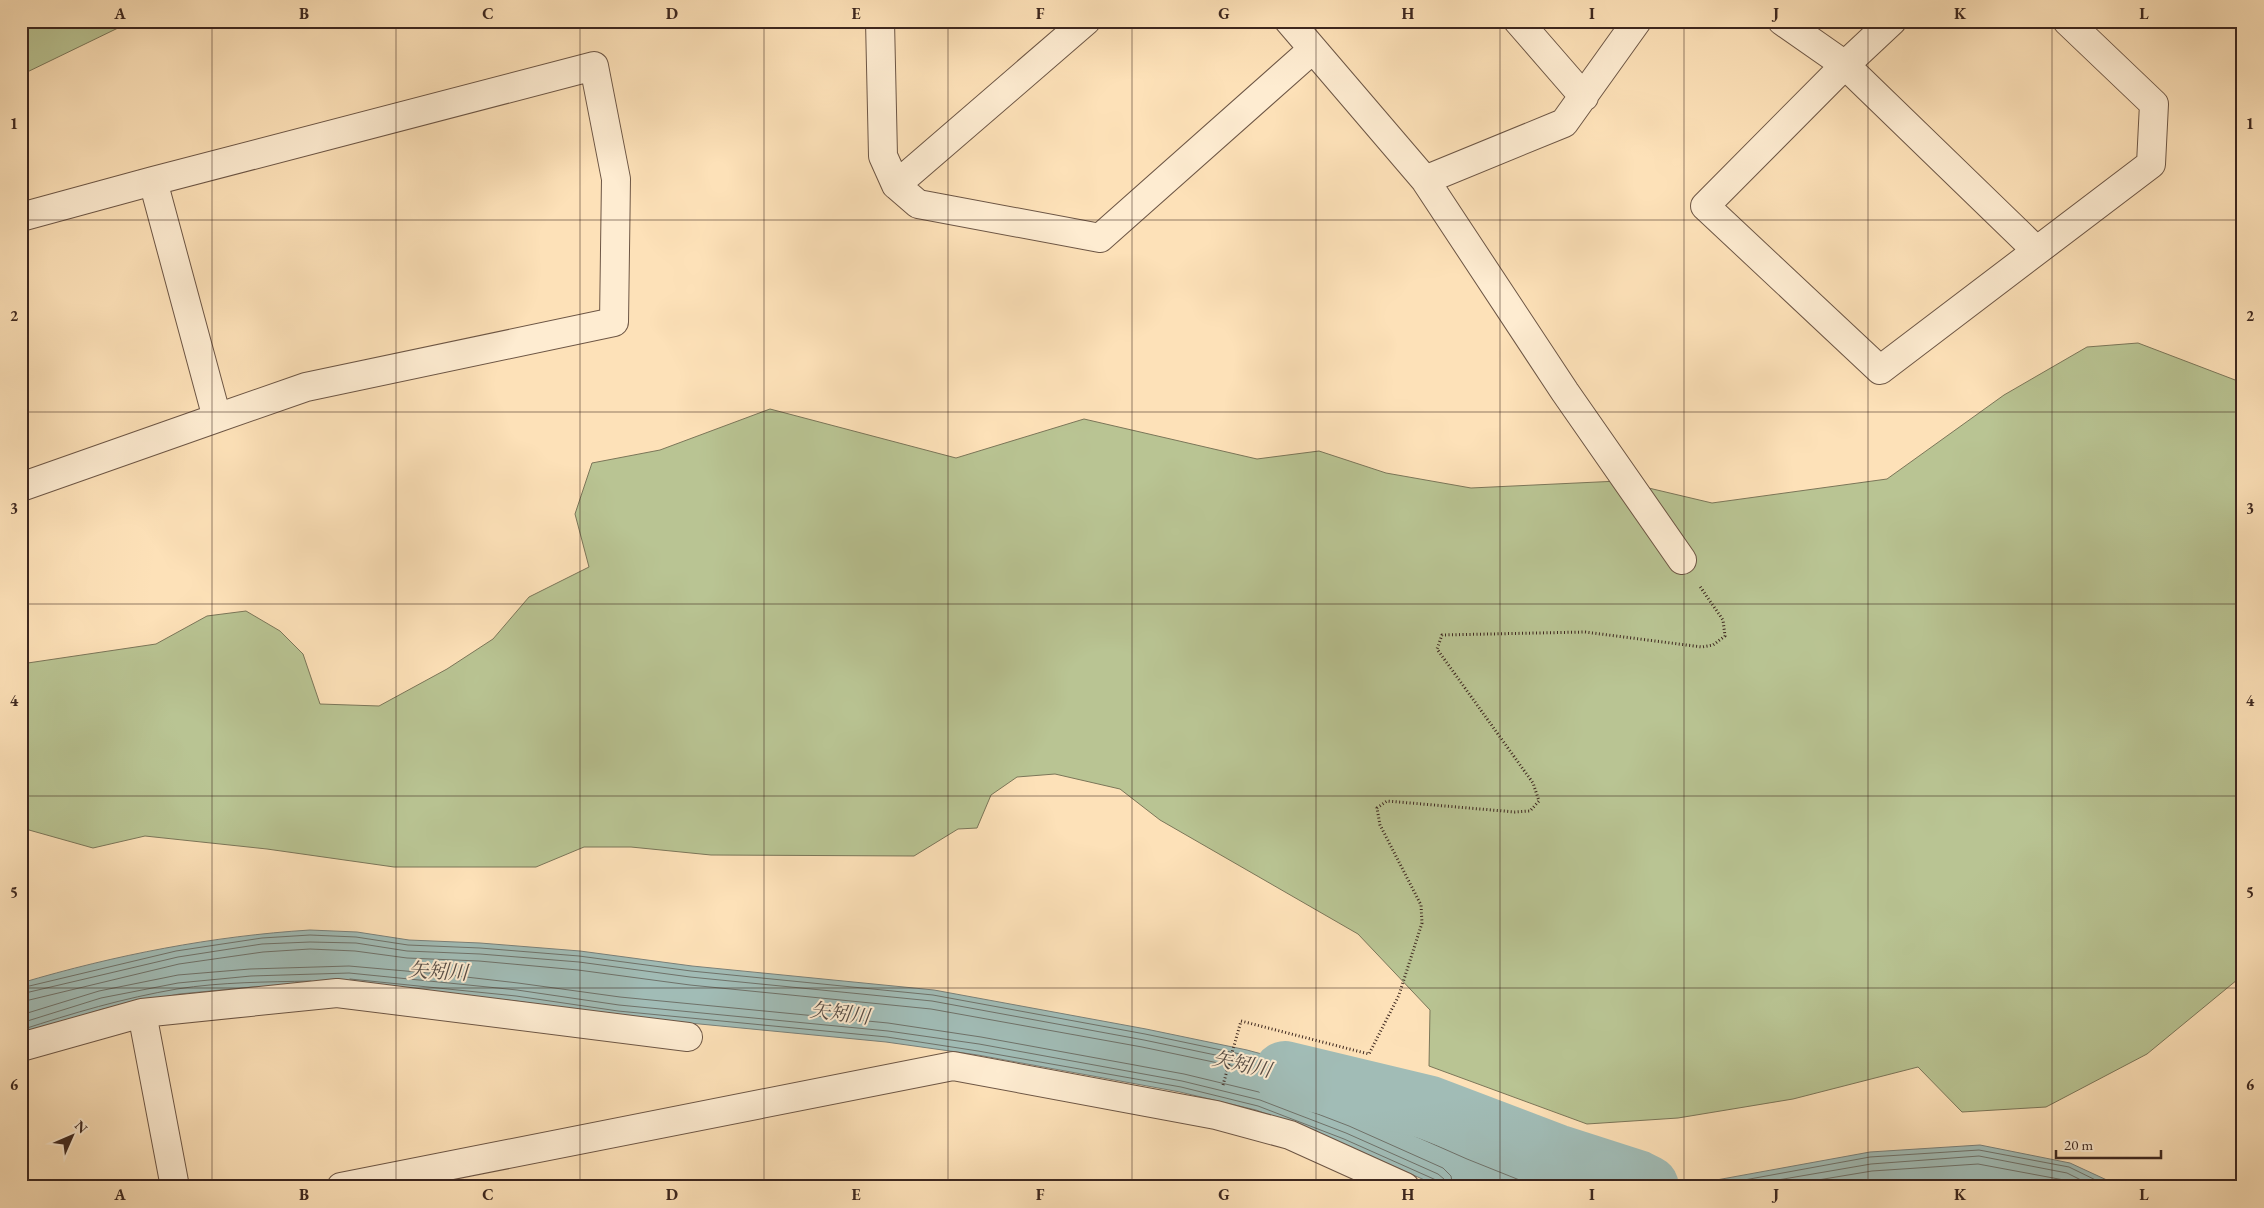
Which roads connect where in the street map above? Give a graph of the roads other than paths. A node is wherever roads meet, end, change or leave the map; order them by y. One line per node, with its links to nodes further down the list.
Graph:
1 (880, 21): 14 (street)
2 (1086, 21): 14 (street)
3 (1289, 21): 9 (street)
4 (1518, 21): 11 (street)
5 (1637, 21): 11 (street)
6 (1782, 21): 10 (street)
7 (1892, 21): 10 (street)
8 (2067, 21): 16 (street)
9 (1313, 49): 12 (street); 14 (street)
10 (1845, 65): 16 (street); 16 (street)
11 (1584, 97): 12 (street)
12 (1425, 180): 19 (street)
13 (153, 181): 15 (street); 17 (street); 17 (street)
14 (896, 185)
15 (21, 218)
16 (2036, 250)
17 (217, 418): 18 (street)
18 (21, 487)
19 (1682, 560)
20 (142, 1013): 21 (street); 22 (street); 24 (street)
21 (688, 1037)
22 (21, 1047)
23 (349, 1186): 25 (street)
24 (175, 1187)
25 (1404, 1187)

